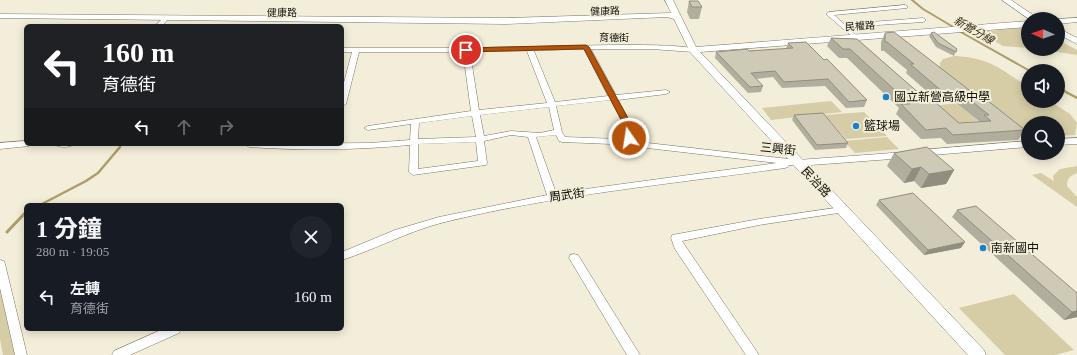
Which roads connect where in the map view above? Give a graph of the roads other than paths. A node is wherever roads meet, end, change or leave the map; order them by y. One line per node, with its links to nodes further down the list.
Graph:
1 (669, 0): 6 (street, 民治路)
2 (1006, 0): 4 (street)
3 (905, 7): 13 (street)
4 (1024, 12)
5 (0, 16): 11 (street, 健康路)
6 (677, 17): 11 (street, 健康路); 22 (street, 民治路)
7 (923, 20): 13 (street)
8 (1077, 20): 10 (street)
9 (0, 21): 11 (street, 健康路)
10 (1065, 21)
11 (161, 22)
12 (1021, 25): 15 (street, 民權路)
13 (842, 26): 15 (street)
14 (1065, 35): 16 (street)
15 (855, 37): 22 (street, 民權路)
16 (1077, 41)
17 (586, 47): 18 (street, 育德街); 22 (street, 育德街); 25 (street)
18 (530, 48): 21 (street, 育德街); 26 (street)
19 (344, 50): 20 (street, 育德街)
20 (356, 50): 21 (street, 育德街); 24 (street)
21 (466, 50): 27 (street)
22 (693, 50): 41 (street, 民治路)
23 (666, 92): 25 (street)
24 (344, 96)
25 (614, 97): 26 (street); 36 (street)
26 (552, 105): 27 (street); 30 (street)
27 (475, 113): 28 (street); 32 (street)
28 (415, 121): 29 (street); 34 (street)
29 (368, 128)
30 (558, 132): 31 (street, 三興街); 36 (street, 三興街)
31 (531, 134): 32 (street, 三興街); 42 (street)
32 (481, 139): 34 (street, 三興街); 34 (street)
33 (1077, 141): 35 (street)
34 (414, 142): 40 (street, 三興街)
35 (1065, 142)
36 (618, 143): 41 (street, 三興街)
37 (24, 144): 39 (street)
38 (1021, 145): 41 (street, 三興街)
39 (0, 146)
40 (287, 146)
41 (798, 163): 42 (street, 周武街); 43 (street, 民治路)
42 (553, 197): 44 (street, 周武街)
43 (842, 210): 51 (street); 52 (street, 民治路)
44 (344, 255)
45 (574, 258): 50 (street)
46 (0, 264): 48 (street)
47 (171, 331): 49 (street)
48 (21, 355)
49 (118, 355)
50 (634, 355)
51 (752, 355)
52 (978, 355)

